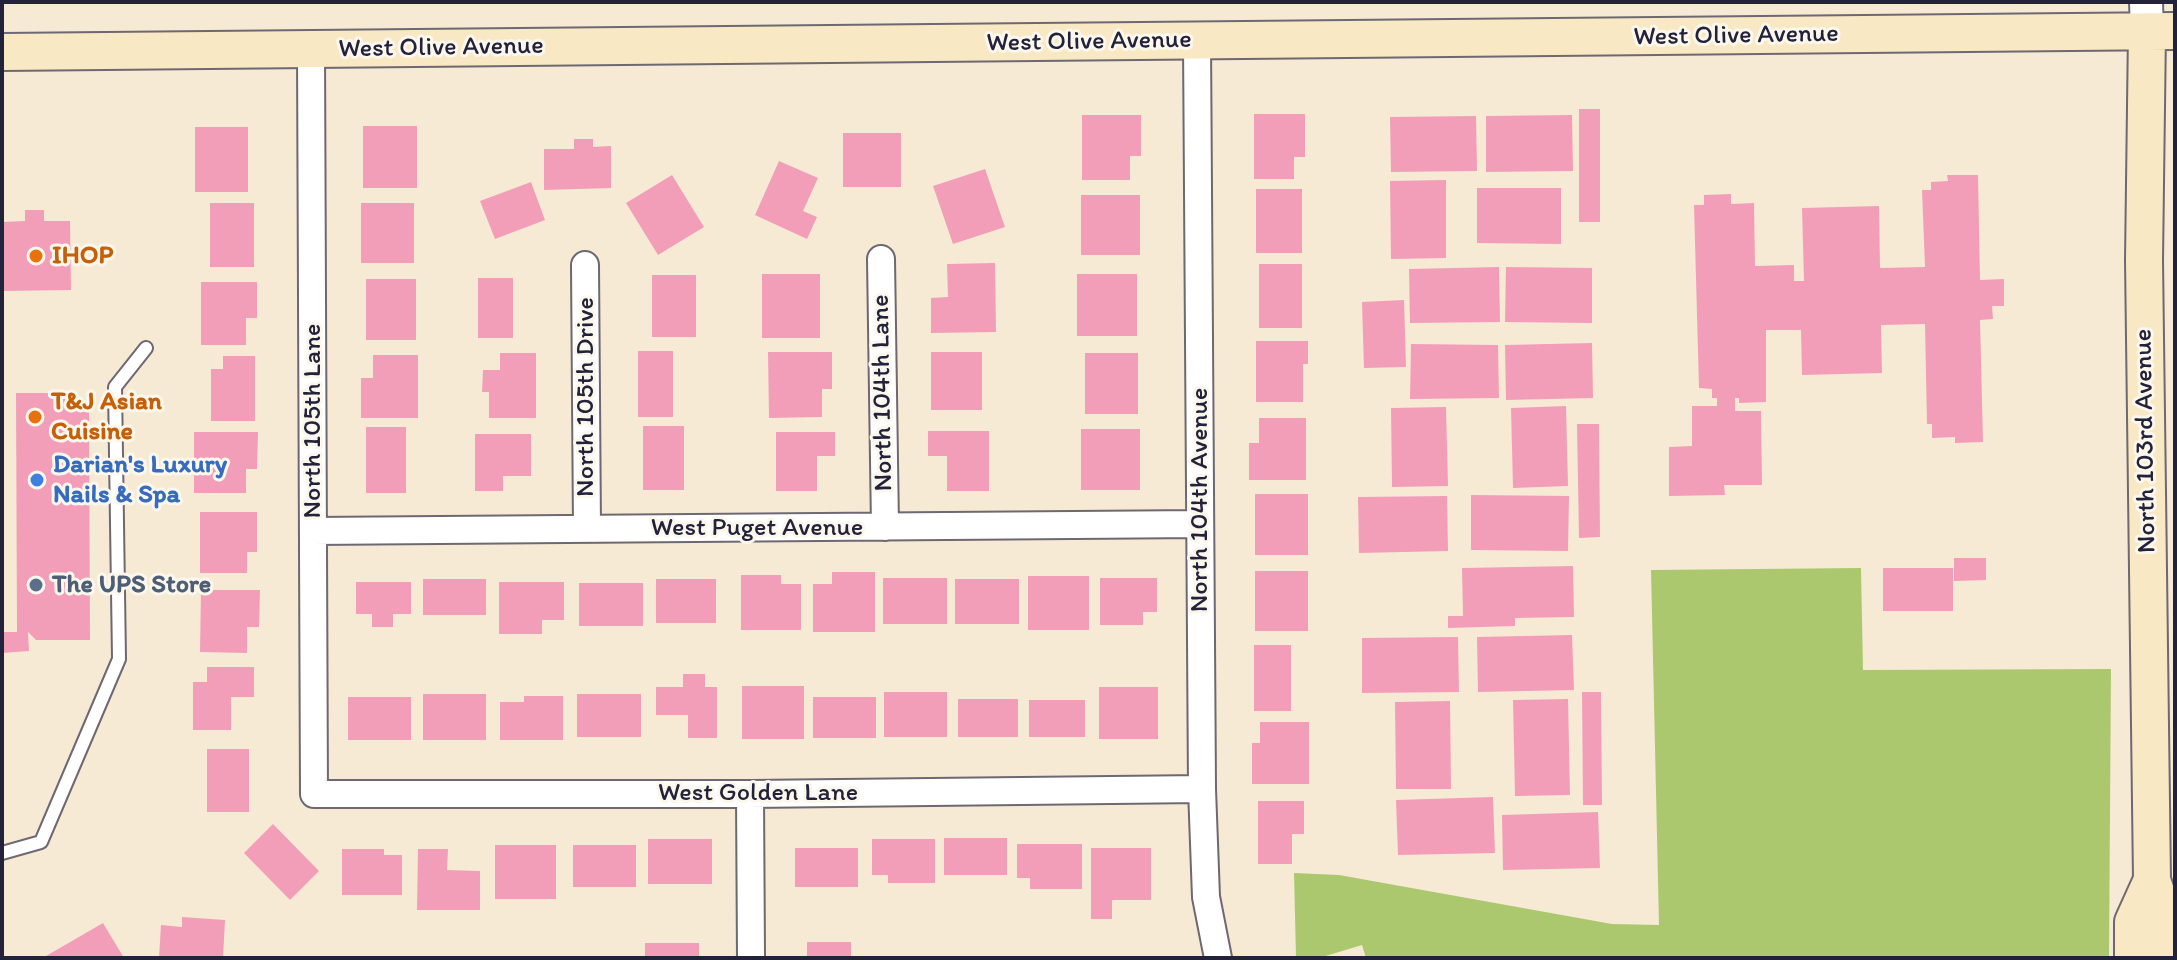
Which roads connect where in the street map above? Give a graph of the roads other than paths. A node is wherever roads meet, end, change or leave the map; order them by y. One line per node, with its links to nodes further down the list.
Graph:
1 (2156, 21): 2 (main road, West Olive Avenue); 16 (main road, North 103rd Avenue)
2 (1197, 41): 3 (main road, West Olive Avenue); 8 (street, North 104th Avenue)
3 (311, 49): 4 (main road, West Olive Avenue); 11 (street, North 105th Lane)
4 (2, 52)
5 (881, 259): 9 (street, North 104th Lane)
6 (585, 265): 10 (street, North 105th Drive)
7 (146, 348): 15 (lane)
8 (1200, 524): 9 (street, West Puget Avenue); 12 (street, North 104th Avenue)
9 (885, 527): 10 (street, West Puget Avenue)
10 (587, 529): 11 (street, West Puget Avenue)
11 (313, 531): 13 (street, North 105th Lane)
12 (1202, 789): 14 (street, West Golden Lane); 18 (street, North 104th Avenue)
13 (314, 794): 14 (street, West Golden Lane)
14 (750, 794): 17 (street)
15 (2, 853)
16 (2163, 880): 19 (main road, North 103rd Avenue); 20 (main road, North 103rd Avenue)
17 (751, 958)
18 (1218, 958)
19 (2133, 958)
20 (2165, 958)

